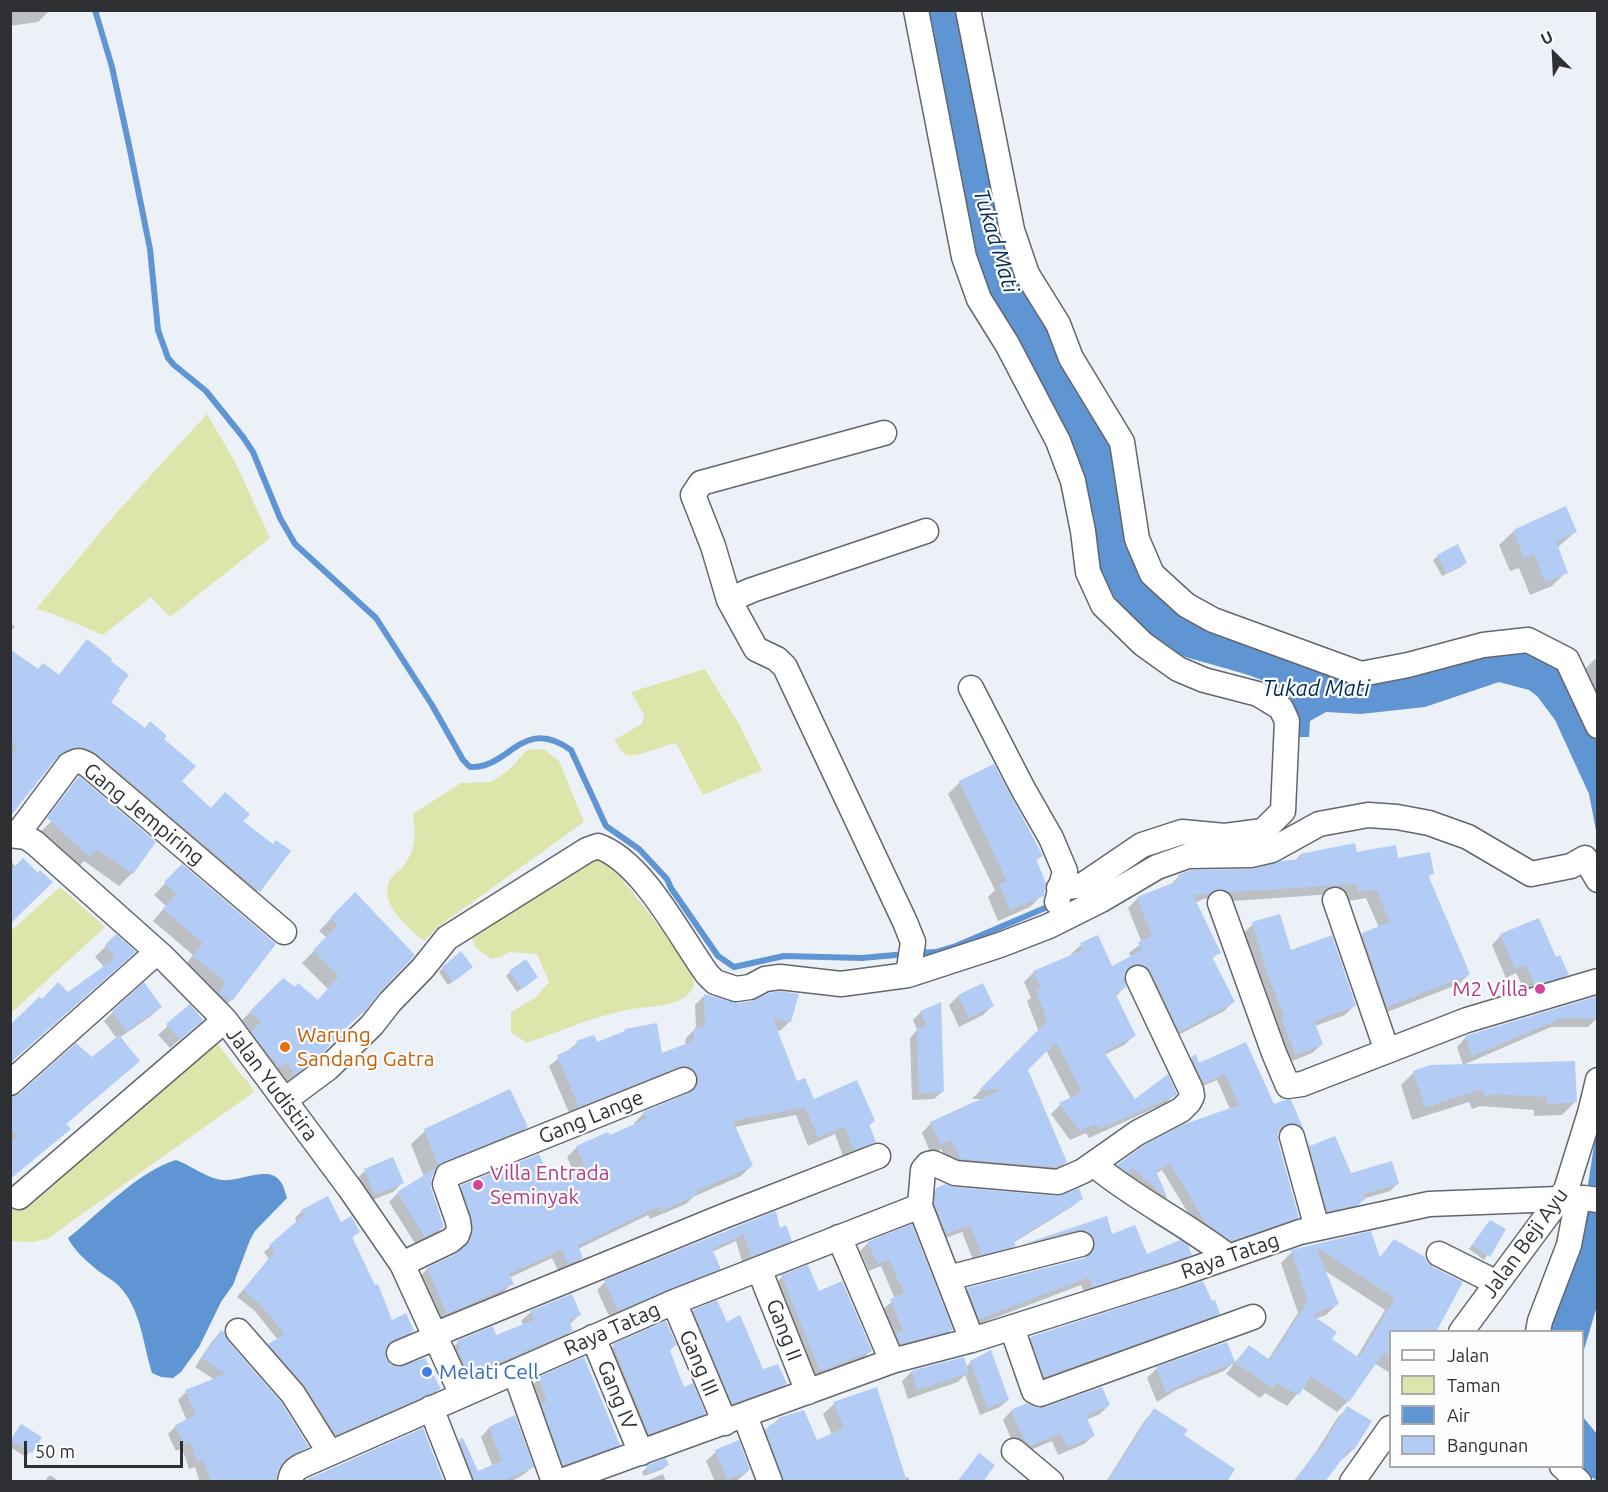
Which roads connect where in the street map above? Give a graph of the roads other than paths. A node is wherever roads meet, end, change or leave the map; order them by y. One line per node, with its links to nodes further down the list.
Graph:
1 (916, 10): 12 (street)
2 (968, 10): 7 (street)
3 (884, 433): 5 (street)
4 (926, 531): 5 (street)
5 (729, 600): 15 (street)
6 (971, 688): 12 (street)
7 (1598, 726)
8 (13, 835): 13 (street, Gang Jempiring); 14 (street, Jalan Yudistira)
9 (1598, 880): 12 (street)
10 (1335, 900): 19 (street)
11 (1220, 903): 19 (street)
12 (1055, 906): 15 (street)
13 (284, 932)
14 (157, 951): 18 (street, Jalan Yudistira); 22 (street)
15 (911, 960): 23 (street)
16 (1138, 978): 26 (street)
17 (1598, 981): 19 (street)
18 (225, 1020): 23 (street, Jalan Yudistira); 27 (street)
19 (1387, 1051)
20 (684, 1080): 35 (street, Gang Lange)
21 (1598, 1080): 28 (street, Jalan Beji Ayu)
22 (10, 1083)
23 (285, 1100): 35 (street, Jalan Yudistira)
24 (1292, 1137): 30 (street)
25 (878, 1156): 45 (street)
26 (1093, 1164): 29 (street); 34 (street)
27 (20, 1197)
28 (1580, 1199): 30 (street, Raya Tatag); 38 (street, Jalan Beji Ayu); 43 (street)
29 (920, 1206): 31 (street, Raya Tatag); 37 (street)
30 (1317, 1228): 34 (street, Raya Tatag)
31 (839, 1237): 36 (street, Raya Tatag); 49 (street)
32 (1081, 1244): 37 (street)
33 (1439, 1254): 38 (street)
34 (1229, 1257): 41 (street, Raya Tatag)
35 (402, 1263): 45 (street, Jalan Yudistira)
36 (759, 1269): 39 (street, Raya Tatag); 51 (street, Gang II)
37 (948, 1278): 47 (street)
38 (1497, 1283): 42 (street, Jalan Beji Ayu)
39 (674, 1302): 46 (street, Raya Tatag); 54 (street, Gang III)
40 (1253, 1317): 41 (street)
41 (1012, 1328): 47 (street, Raya Tatag)
42 (1462, 1330)
43 (1538, 1330)
44 (238, 1331): 57 (street)
45 (436, 1335): 48 (street); 52 (street, Jalan Yudistira)
46 (593, 1337): 50 (street, Raya Tatag); 58 (street, Gang IV)
47 (972, 1340): 49 (street, Raya Tatag)
48 (399, 1353)
49 (892, 1361): 51 (street, Raya Tatag)
50 (515, 1372): 52 (street, Raya Tatag); 62 (street)
51 (808, 1392): 54 (street, Raya Tatag)
52 (462, 1395): 53 (street, Raya Tatag)
53 (431, 1408): 57 (street, Raya Tatag); 61 (street)
54 (735, 1419): 58 (street, Raya Tatag); 64 (street, Gang III)
55 (1389, 1429): 66 (street)
56 (1014, 1451): 65 (street)
57 (330, 1453): 60 (street, Raya Tatag)
58 (641, 1453): 63 (street, Raya Tatag)
59 (1563, 1468): 67 (street)
60 (291, 1479)
61 (460, 1482)
62 (554, 1482)
63 (559, 1482)
64 (770, 1482)
65 (1051, 1482)
66 (1352, 1482)
67 (1579, 1482)

